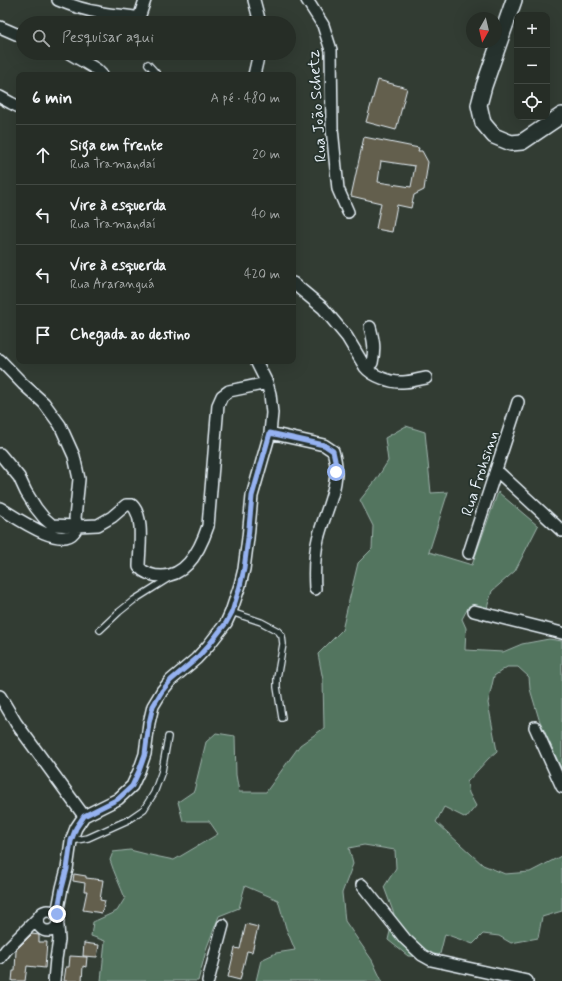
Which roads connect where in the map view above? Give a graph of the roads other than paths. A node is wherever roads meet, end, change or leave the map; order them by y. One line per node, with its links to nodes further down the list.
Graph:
1 (58, 0): 6 (street)
2 (145, 0): 7 (street)
3 (254, 0): 8 (street)
4 (307, 0): 20 (street, Rua João Schetz)
5 (514, 0): 19 (street)
6 (127, 16)
7 (138, 16)
8 (258, 16)
9 (0, 28): 10 (street)
10 (16, 34)
11 (81, 60): 14 (street)
12 (257, 60): 16 (street)
13 (148, 64): 15 (lane)
14 (99, 72)
15 (155, 72)
16 (255, 72)
17 (0, 97): 18 (street)
18 (16, 106)
19 (562, 115)
20 (348, 212)
21 (296, 286): 25 (street)
22 (370, 326): 25 (street)
23 (0, 360): 33 (street)
24 (258, 364): 27 (street)
25 (365, 367): 26 (street)
26 (426, 378)
27 (267, 383): 29 (street); 36 (street)
28 (518, 402): 31 (street, Rua Frohsinn)
29 (270, 433): 37 (street); 39 (street)
30 (0, 454): 33 (street)
31 (496, 470): 34 (street); 35 (street, Rua Frohsinn)
32 (0, 508): 33 (street)
33 (77, 526): 36 (street)
34 (562, 531)
35 (469, 553)
36 (177, 572): 40 (lane)
37 (315, 589)
38 (474, 611): 41 (street)
39 (232, 612): 43 (lane); 47 (street)
40 (100, 630)
41 (562, 633)
42 (0, 696): 47 (street)
43 (282, 718)
44 (535, 727): 46 (street)
45 (168, 738): 48 (lane)
46 (562, 787)
47 (84, 816): 48 (street)
48 (71, 841): 50 (street)
49 (362, 885): 61 (street)
50 (62, 888): 51 (street); 52 (street)
51 (42, 914): 52 (street); 55 (street); 56 (street)
52 (57, 914): 54 (street)
53 (223, 925): 60 (street)
54 (58, 926): 56 (street); 58 (street)
55 (26, 929): 56 (street); 57 (street)
56 (45, 930): 58 (street)
57 (0, 958)
58 (56, 959): 59 (street)
59 (54, 981)
60 (208, 981)
61 (527, 981)

